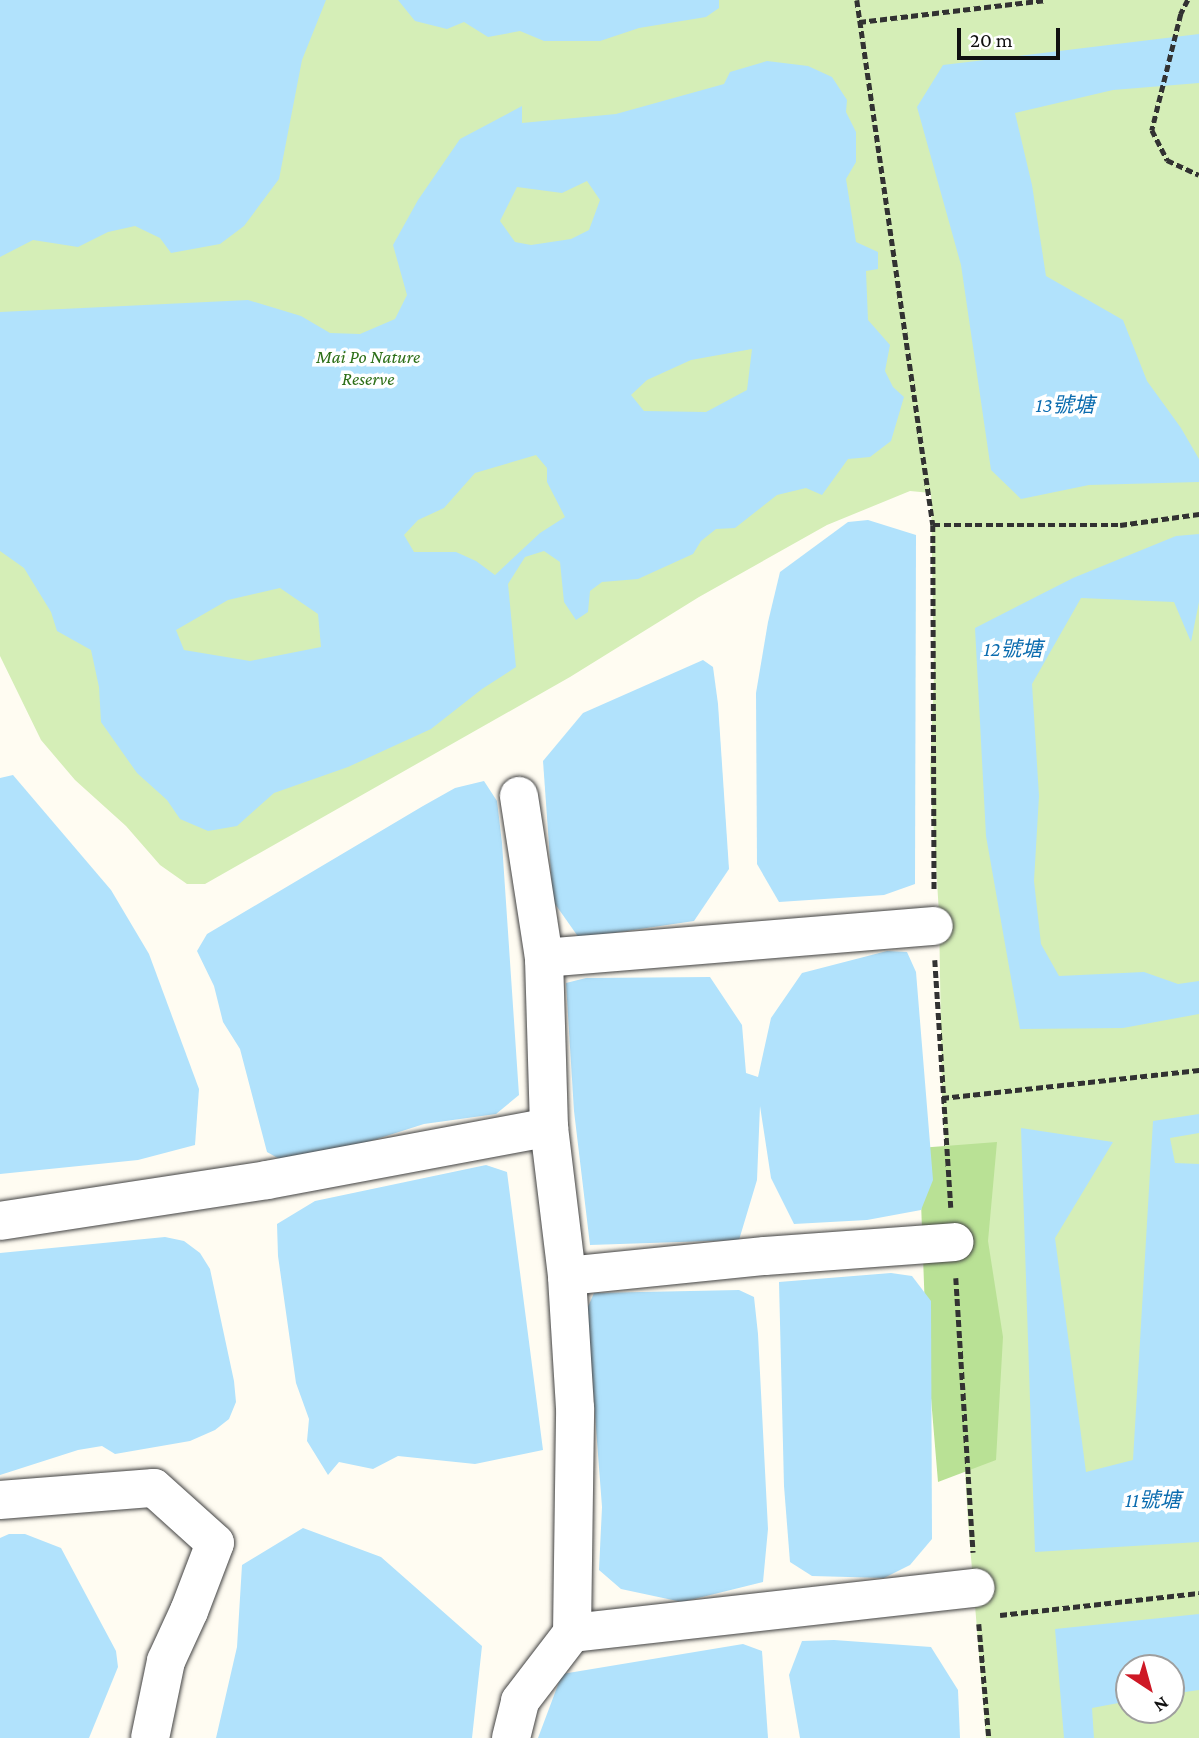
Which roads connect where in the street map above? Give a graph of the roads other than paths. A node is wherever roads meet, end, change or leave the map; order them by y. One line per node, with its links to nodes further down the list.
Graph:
1 (519, 796): 3 (lane)
2 (934, 926): 3 (lane)
3 (544, 958): 4 (lane)
4 (549, 1127): 5 (lane); 7 (lane)
5 (0, 1221)
6 (954, 1242): 7 (lane)
7 (567, 1276): 10 (lane)
8 (0, 1500): 11 (lane)
9 (977, 1602): 10 (lane)
10 (572, 1633): 12 (lane)
11 (150, 1738)
12 (511, 1738)

